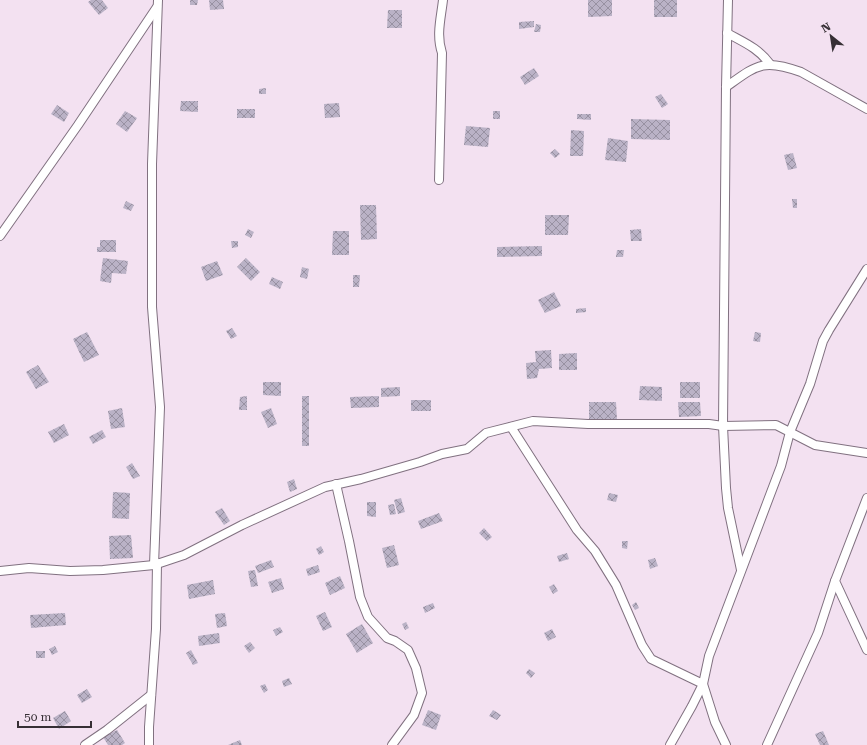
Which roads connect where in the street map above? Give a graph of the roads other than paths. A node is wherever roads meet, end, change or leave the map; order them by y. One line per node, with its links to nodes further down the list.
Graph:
1 (443, 0): 8 (street)
2 (728, 0): 4 (street)
3 (158, 3): 9 (street); 17 (street)
4 (727, 33): 5 (street); 6 (street)
5 (770, 64): 6 (street); 7 (street)
6 (726, 87): 11 (street)
7 (867, 109)
8 (439, 180)
9 (0, 236)
10 (867, 269): 13 (street)
11 (724, 426): 12 (street); 13 (street); 18 (street)
12 (511, 427): 15 (street); 22 (street)
13 (790, 432): 14 (street); 18 (street)
14 (867, 453)
15 (336, 484): 17 (street); 26 (street)
16 (867, 498): 20 (street)
17 (156, 564): 19 (street); 23 (street)
18 (741, 570): 22 (street)
19 (0, 572)
20 (835, 581): 21 (street); 29 (street)
21 (867, 650)
22 (703, 684): 27 (street); 28 (street)
23 (151, 695): 24 (street); 25 (street)
24 (85, 745)
25 (149, 745)
26 (392, 745)
27 (670, 745)
28 (726, 745)
29 (766, 745)

